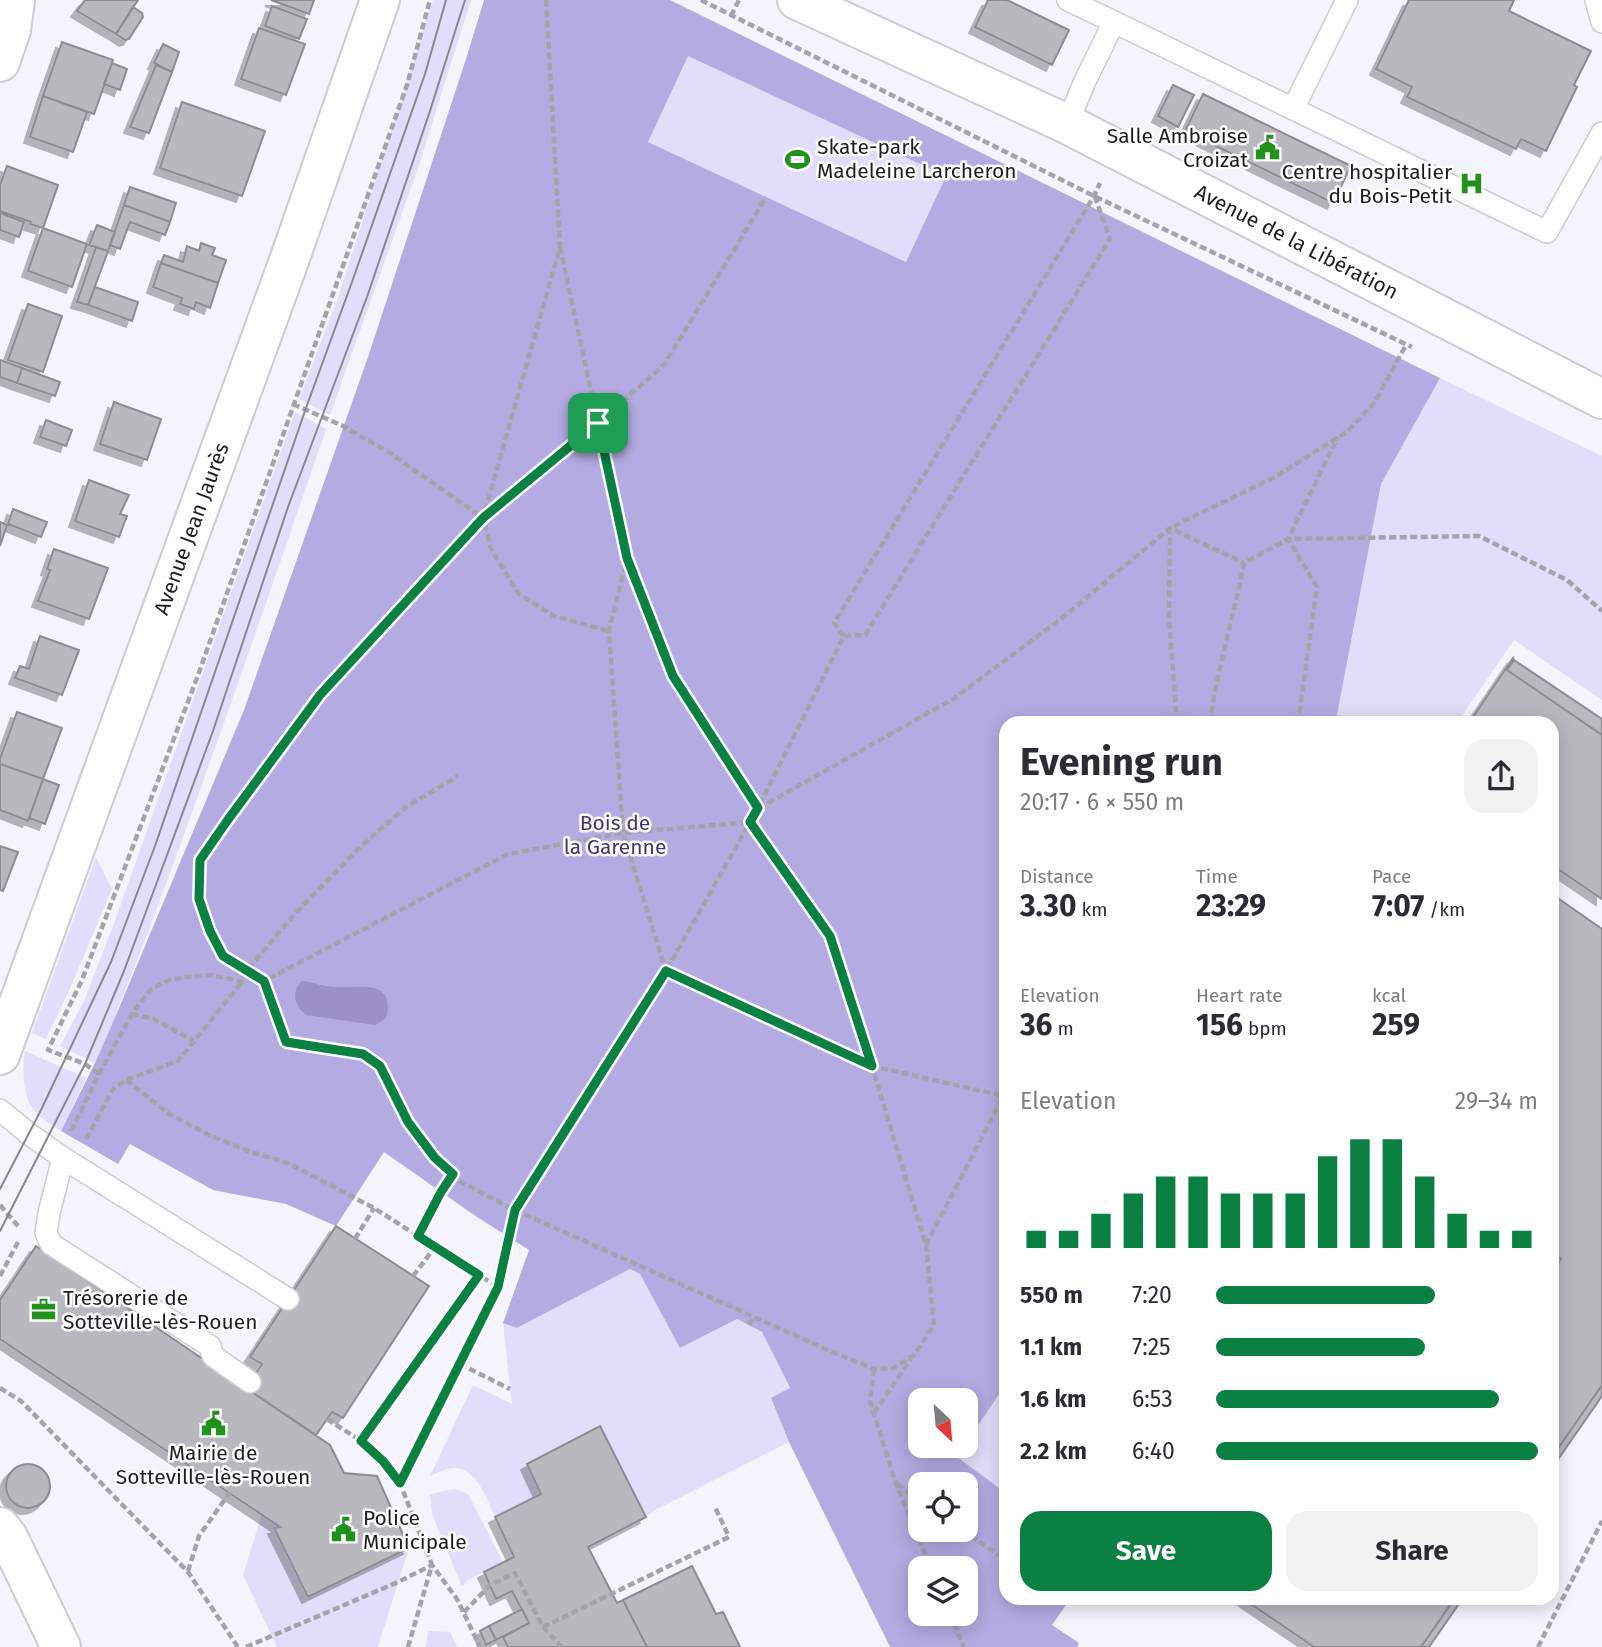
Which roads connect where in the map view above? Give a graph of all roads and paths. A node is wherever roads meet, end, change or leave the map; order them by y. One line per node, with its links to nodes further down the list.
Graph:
1 (15, 0): 14 (street)
2 (380, 0): 48 (street, Avenue Jean Jaurès)
3 (430, 0): 24 (path)
4 (546, 0): 20 (path)
5 (701, 0): 11 (path)
6 (739, 0): 11 (path)
7 (797, 0): 16 (street, Avenue de la Libération)
8 (1068, 0): 12 (lane)
9 (1347, 0): 15 (lane)
10 (1596, 0): 13 (lane)
11 (731, 16): 18 (path)
12 (1114, 22): 15 (lane); 16 (lane)
13 (1602, 22)
14 (0, 62)
15 (1293, 109): 17 (lane)
16 (1067, 124): 23 (street, Avenue de la Libération)
17 (1602, 133)
18 (1094, 195): 21 (path); 34 (path); 34 (path)
19 (766, 197): 25 (path)
20 (560, 247): 25 (path); 27 (path)
21 (1406, 345): 22 (path); 26 (path)
22 (1419, 351)
23 (1602, 399)
24 (293, 404): 27 (path); 50 (path)
25 (598, 423): 27 (path); 30 (path)
26 (1338, 436): 28 (path); 29 (path)
27 (483, 518): 33 (path); 42 (path)
28 (1170, 528): 31 (path); 35 (path); 39 (path)
29 (1288, 539): 31 (path); 32 (path); 37 (path)
30 (627, 558): 33 (path); 39 (path)
31 (1244, 563): 36 (path)
32 (1602, 611)
33 (609, 631): 41 (path)
34 (844, 636): 39 (path)
35 (1176, 716)
36 (1211, 716)
37 (1299, 716)
38 (458, 776): 42 (path)
39 (758, 808): 40 (path)
40 (750, 822): 41 (path); 43 (path); 49 (path)
41 (623, 833): 43 (path); 44 (path)
42 (247, 971): 44 (path); 45 (path)
43 (666, 971): 49 (path); 59 (path)
44 (264, 981): 56 (path)
45 (242, 982): 46 (path); 47 (path)
46 (132, 1014): 47 (path); 50 (path)
47 (194, 1041): 51 (path)
48 (0, 1055)
49 (872, 1066): 52 (path); 62 (path)
50 (99, 1074): 51 (path)
51 (126, 1080): 58 (path)
52 (999, 1092)
53 (999, 1105): 62 (path)
54 (0, 1110): 55 (lane)
55 (63, 1158): 68 (lane); 74 (lane)
56 (453, 1174): 59 (path); 60 (path)
57 (0, 1205): 65 (path)
58 (374, 1208): 60 (path); 61 (path)
59 (515, 1210): 67 (path); 69 (path)
60 (418, 1236): 63 (path)
61 (355, 1238)
62 (926, 1245): 71 (path)
63 (435, 1247): 64 (path); 66 (path)
64 (479, 1275): 67 (path); 79 (path)
65 (0, 1276)
66 (413, 1276)
67 (498, 1287): 72 (path)
68 (288, 1298)
69 (754, 1317): 70 (path); 73 (path)
70 (749, 1325)
71 (914, 1355): 73 (path); 77 (path)
72 (460, 1364): 76 (path); 80 (path)
73 (874, 1369): 77 (path)
74 (250, 1382)
75 (0, 1388): 91 (path)
76 (510, 1389)
77 (874, 1413): 81 (path)
78 (327, 1419): 79 (path)
79 (361, 1441): 80 (path)
80 (400, 1483): 90 (path)
81 (896, 1484): 83 (path); 89 (path)
82 (230, 1492): 91 (path)
83 (908, 1492)
84 (715, 1507): 94 (path)
85 (1602, 1521): 102 (path)
86 (0, 1527): 95 (street)
87 (978, 1541): 88 (path)
88 (999, 1555)
89 (926, 1556)
90 (432, 1565): 92 (path); 97 (path); 98 (path)
91 (188, 1572): 96 (path)
92 (464, 1612): 94 (path); 99 (path)
93 (955, 1626): 101 (path)
94 (543, 1627): 100 (path)
95 (61, 1647)
96 (237, 1647)
97 (246, 1647)
98 (408, 1647)
99 (480, 1647)
100 (562, 1647)
101 (964, 1647)
102 (1538, 1647)

